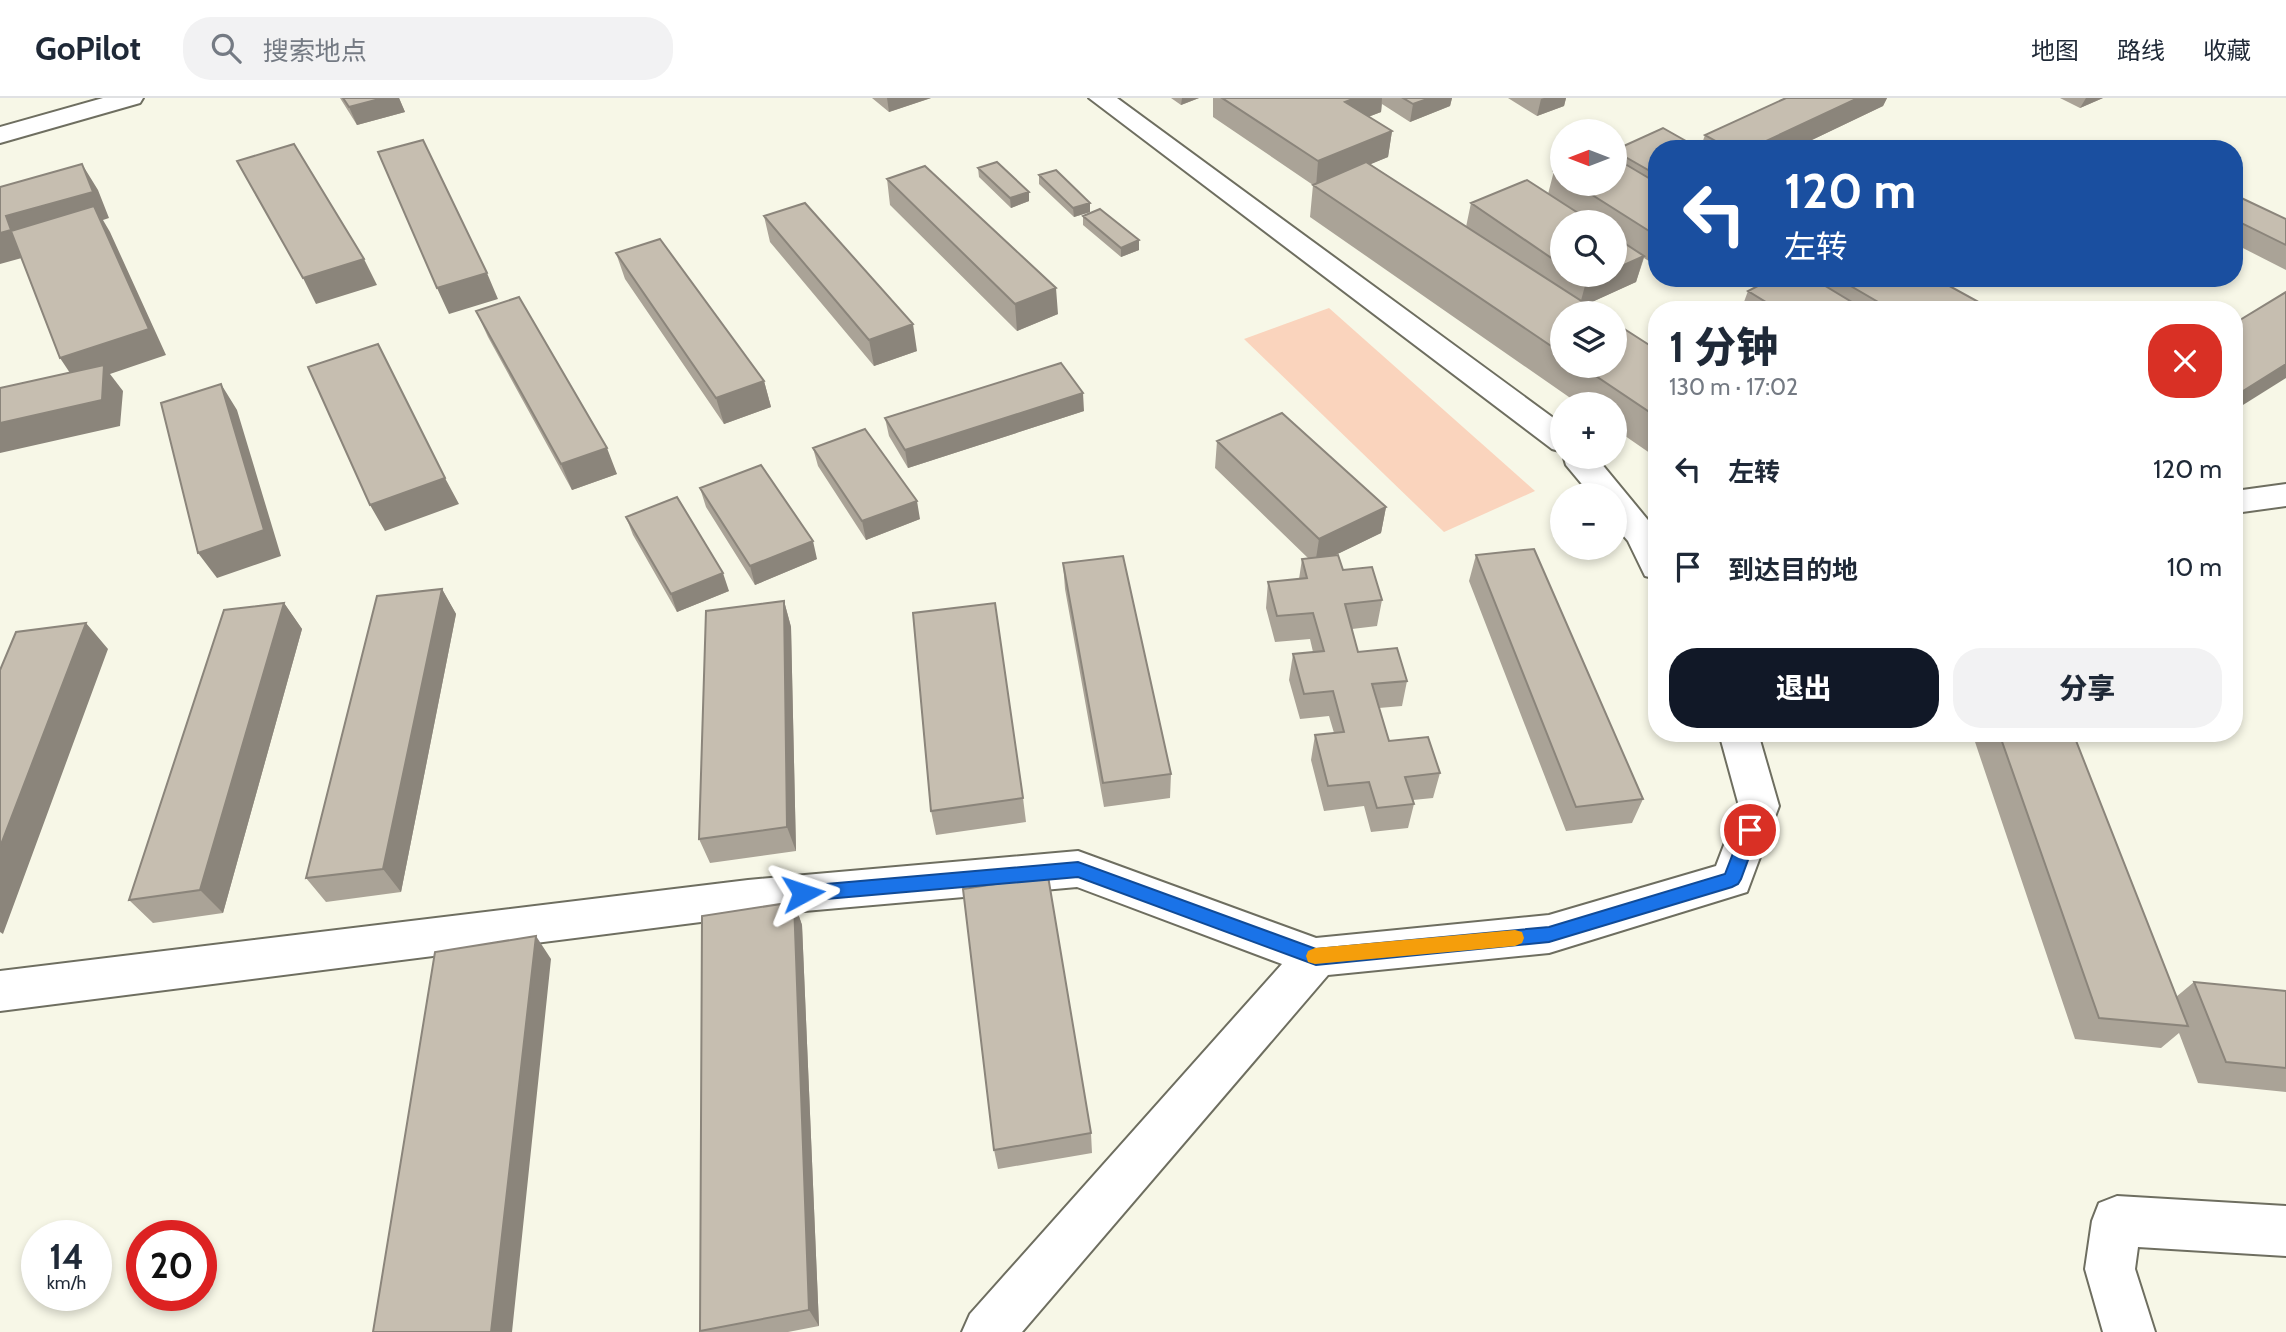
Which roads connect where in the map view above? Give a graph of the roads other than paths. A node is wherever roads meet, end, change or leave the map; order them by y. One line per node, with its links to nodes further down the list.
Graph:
1 (131, 98): 3 (lane)
2 (1101, 98): 4 (lane)
3 (0, 135)
4 (1550, 431)
5 (1588, 469): 6 (lane)
6 (1599, 483)
7 (2286, 495): 8 (lane)
8 (2243, 501)
9 (1627, 517): 10 (lane)
10 (1648, 547)
11 (1741, 742): 12 (lane)
12 (1316, 957): 13 (lane); 15 (lane)
13 (0, 991)
14 (2286, 1231): 16 (lane)
15 (988, 1332)
16 (2129, 1332)

